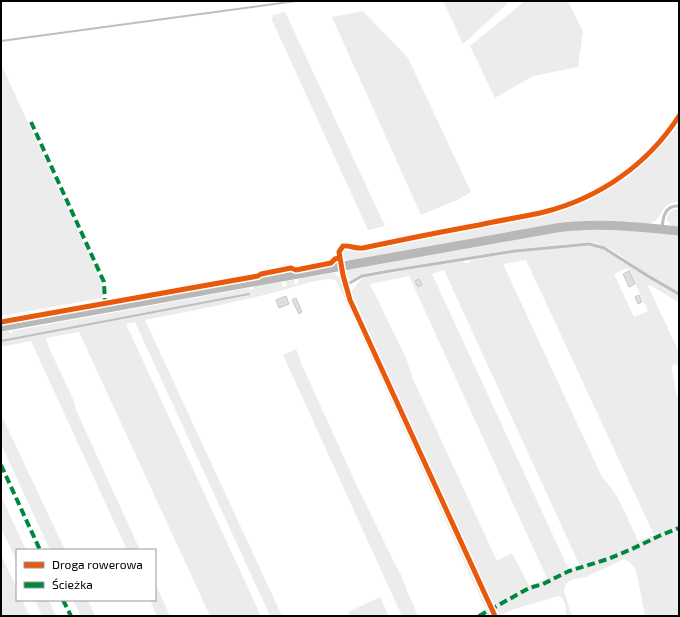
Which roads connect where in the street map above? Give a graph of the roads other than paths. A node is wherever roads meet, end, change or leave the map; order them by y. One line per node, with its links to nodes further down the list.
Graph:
1 (679, 116): 5 (lane)
2 (679, 206): 3 (lane)
3 (662, 229): 4 (main road); 5 (main road)
4 (679, 231)
5 (341, 266): 6 (lane); 8 (main road)
6 (346, 285): 7 (lane); 9 (street)
7 (679, 294)
8 (1, 327)
9 (495, 616)

